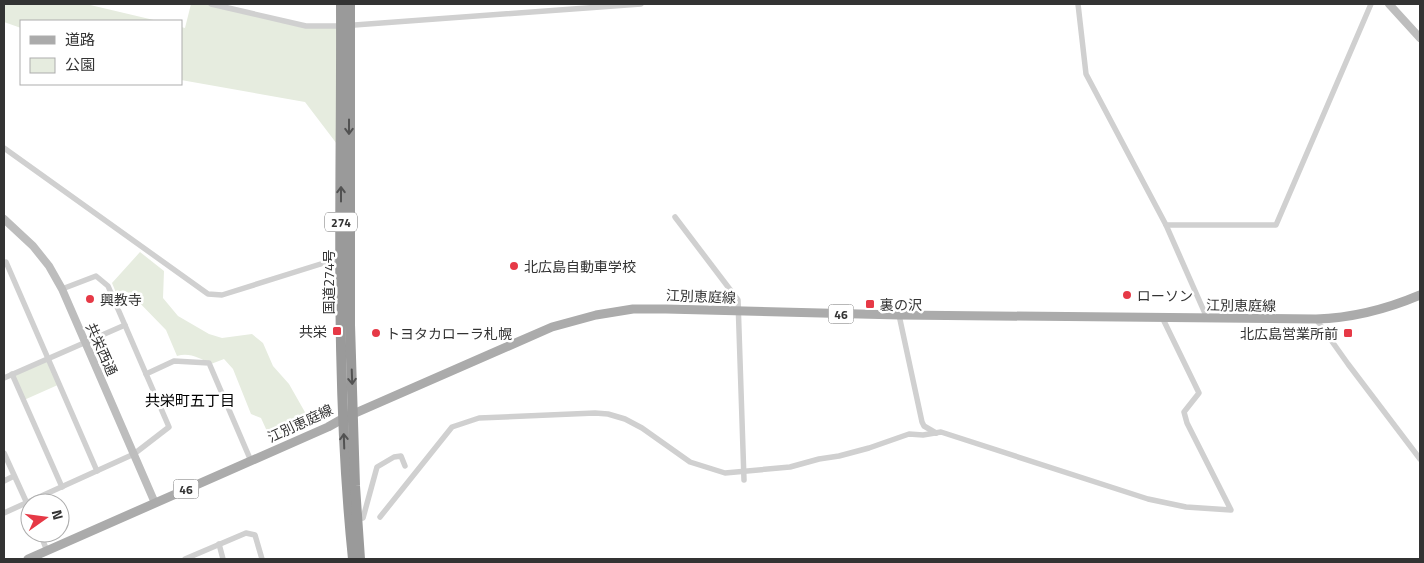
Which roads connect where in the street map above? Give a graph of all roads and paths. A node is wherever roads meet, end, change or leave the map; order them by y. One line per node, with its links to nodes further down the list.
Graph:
1 (211, 4): 8 (street)
2 (341, 4): 8 (highway, 国道274号 / 274)
3 (350, 4): 8 (highway, 国道274号 / 274)
4 (641, 4): 8 (street)
5 (1078, 4): 13 (street)
6 (1371, 4): 13 (street)
7 (1388, 4): 9 (street)
8 (345, 26): 14 (highway, 国道274号 / 274)
9 (1420, 38)
10 (4, 148): 14 (street)
11 (675, 217): 18 (street)
12 (4, 219): 16 (street, 共栄西通)
13 (1166, 225): 21 (street)
14 (345, 256): 29 (highway, 国道274号 / 274)
15 (4, 263): 25 (street)
16 (62, 289): 23 (street); 24 (street, 共栄西通)
17 (1420, 295): 22 (main road, 江別恵庭線 / 46)
18 (739, 311): 19 (main road, 江別恵庭線 / 46); 29 (main road, 江別恵庭線 / 46); 37 (street)
19 (899, 315): 20 (main road, 江別恵庭線 / 46); 30 (street)
20 (1162, 317): 21 (main road, 江別恵庭線 / 46); 30 (street)
21 (1208, 318): 22 (main road, 江別恵庭線 / 46)
22 (1316, 320): 33 (street)
23 (125, 325): 24 (street); 27 (street)
24 (85, 342): 25 (street); 32 (street, 共栄西通)
25 (48, 358): 26 (street); 36 (street)
26 (12, 374): 28 (street); 41 (street)
27 (146, 374): 32 (street); 34 (street)
28 (4, 378)
29 (348, 416): 34 (main road, 江別恵庭線 / 46); 48 (highway, 国道274号 / 274); 56 (highway, 国道274号 / 274, one-way to 29)
30 (936, 433): 37 (street)
31 (4, 453): 38 (street)
32 (134, 454): 36 (street); 44 (street, 共栄西通)
33 (1420, 459)
34 (251, 461): 44 (main road, 江別恵庭線 / 46)
35 (405, 466): 48 (street)
36 (97, 471): 41 (street)
37 (745, 471): 40 (street); 47 (street)
38 (14, 476): 39 (street); 42 (street)
39 (4, 480)
40 (744, 480)
41 (62, 487): 43 (street)
42 (22, 493)
43 (49, 493)
44 (155, 503): 51 (main road, 江別恵庭線 / 46)
45 (20, 506): 46 (street)
46 (4, 513)
47 (380, 518)
48 (356, 519): 57 (highway, 国道274号 / 274)
49 (44, 543): 51 (street)
50 (220, 544): 53 (street); 54 (street); 55 (street)
51 (47, 551): 52 (main road, 江別恵庭線 / 46)
52 (28, 559)
53 (185, 559)
54 (223, 559)
55 (262, 559)
56 (353, 559)
57 (360, 559)

